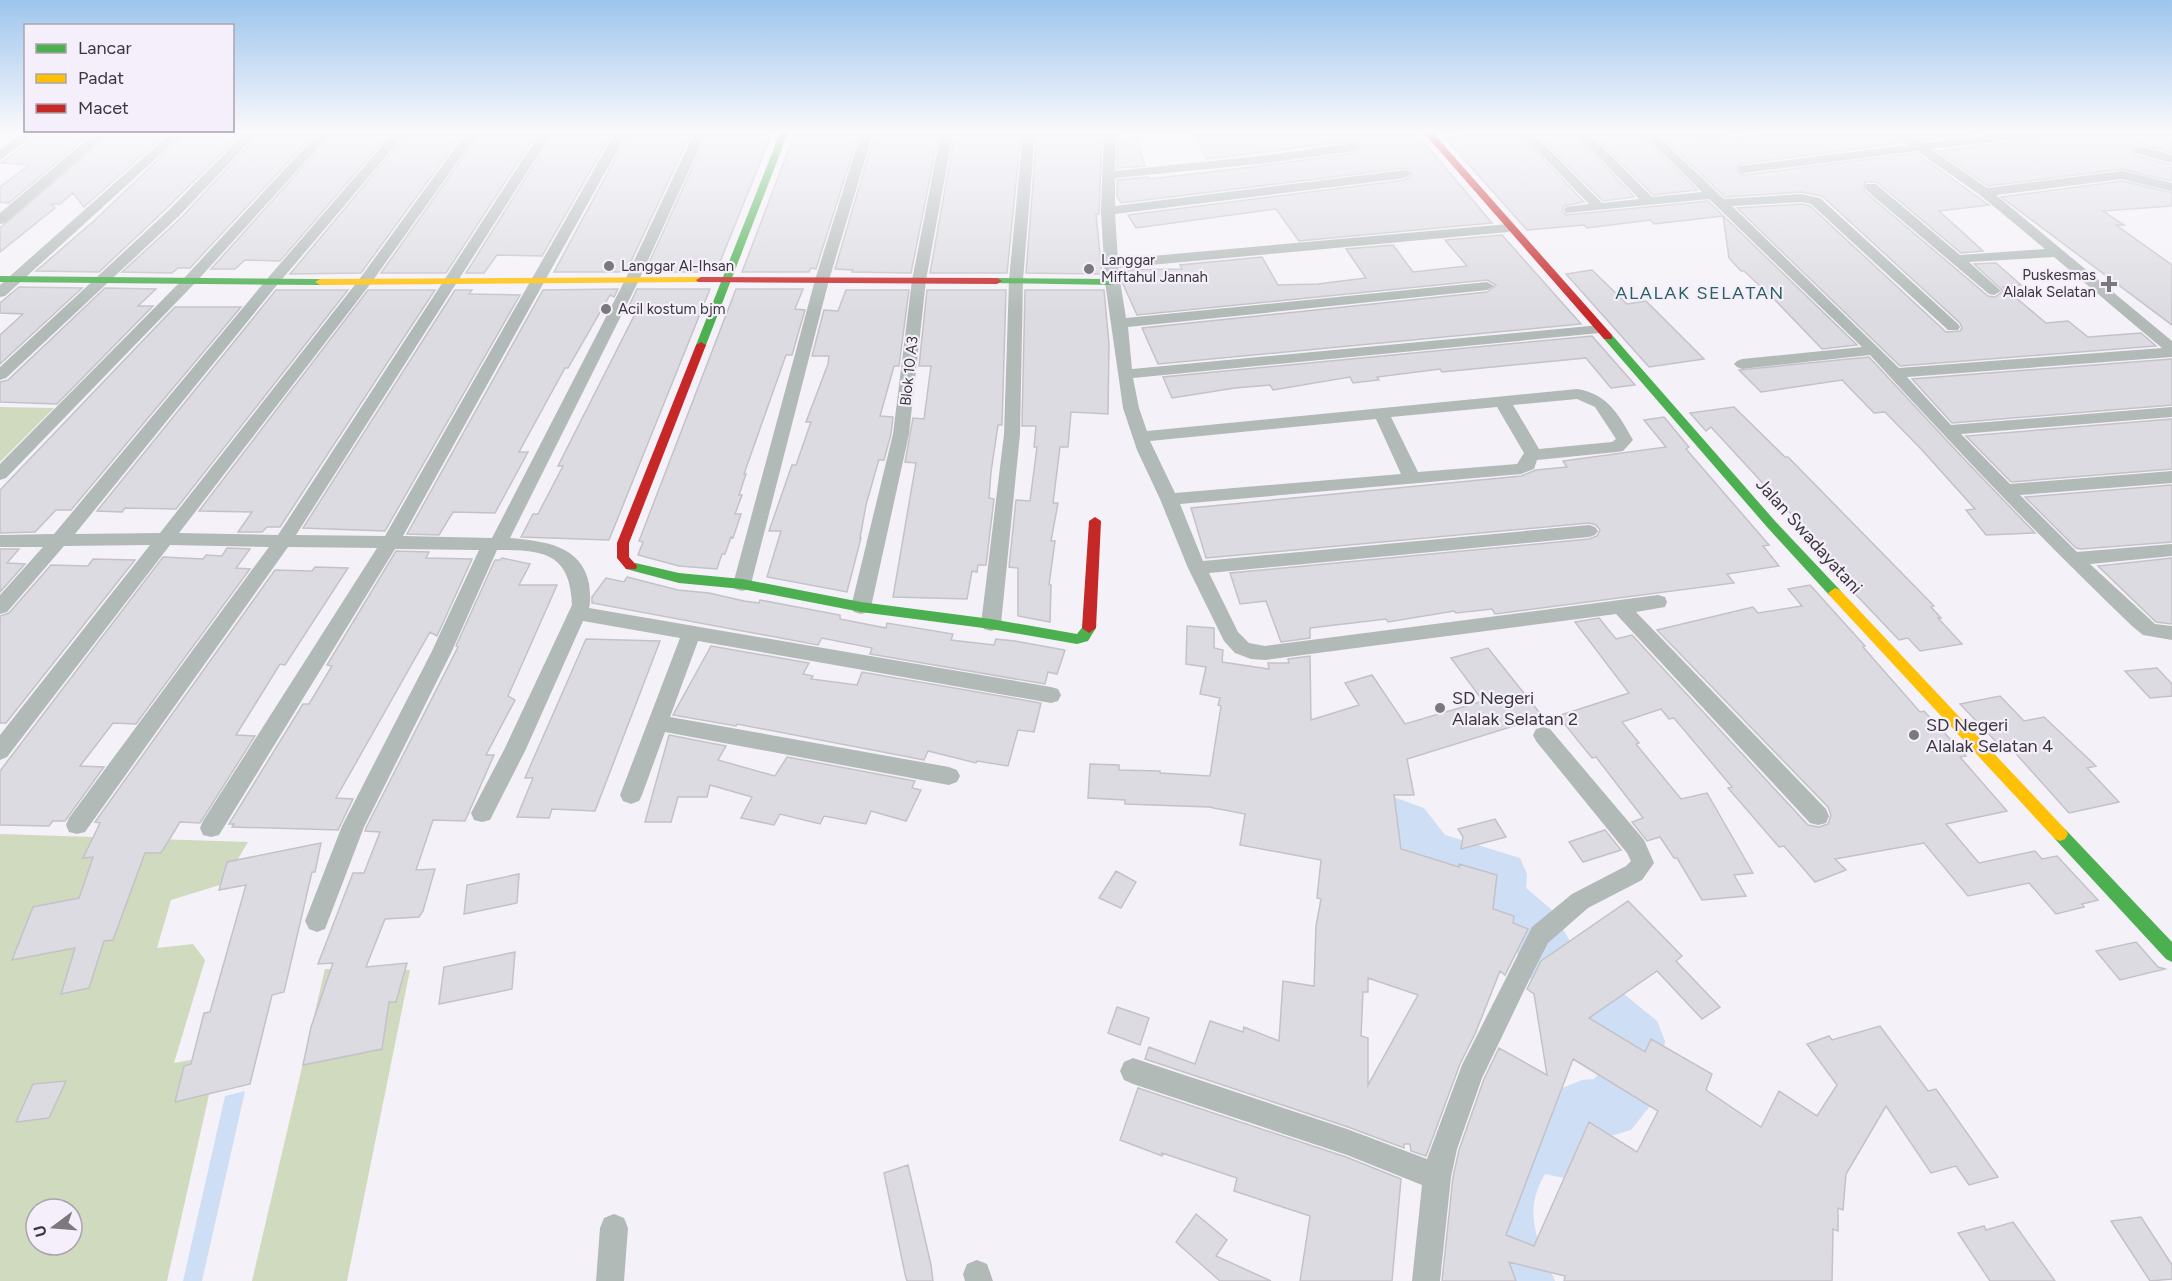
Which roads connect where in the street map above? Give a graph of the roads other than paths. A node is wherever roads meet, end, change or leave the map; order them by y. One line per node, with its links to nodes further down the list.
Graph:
1 (31, 193): 27 (street)
2 (112, 193): 34 (street)
3 (195, 193): 32 (street)
4 (270, 193): 35 (street)
5 (349, 193): 43 (street)
6 (429, 193): 36 (street)
7 (507, 193): 44 (street)
8 (586, 193): 37 (street)
9 (672, 193): 38 (street)
10 (760, 193): 39 (street)
11 (849, 193): 40 (street)
12 (936, 193): 41 (street, Blok 10 A3)
13 (1024, 193): 42 (street)
14 (1109, 193): 26 (street)
15 (1254, 193): 26 (street)
16 (1478, 193): 28 (street, Jalan Swadayatani)
17 (1585, 193): 24 (street)
18 (1640, 193): 23 (street)
19 (1710, 193): 22 (street)
20 (1878, 193): 30 (street)
21 (1986, 193): 29 (street)
22 (1716, 199): 23 (street); 50 (street); 52 (street)
23 (1649, 202): 24 (street)
24 (1599, 207): 25 (street)
25 (1571, 210)
26 (1108, 211): 31 (street)
27 (0, 219)
28 (1508, 228): 31 (street); 51 (street, Jalan Swadayatani)
29 (2055, 253): 30 (street); 53 (street)
30 (1958, 259): 47 (street)
31 (1111, 264): 45 (street)
32 (105, 278): 34 (street); 35 (street); 57 (street)
33 (0, 279): 34 (street)
34 (16, 279): 48 (street)
35 (191, 279): 43 (street); 64 (street)
36 (366, 280): 43 (street); 44 (street); 71 (street)
37 (536, 280): 38 (street); 44 (street); 73 (street)
38 (632, 280): 39 (street); 76 (street)
39 (725, 280): 40 (street); 80 (street)
40 (822, 280): 41 (street); 80 (street)
41 (919, 280): 42 (street); 83 (street, Blok 10 A3)
42 (1016, 280): 45 (street); 86 (street)
43 (272, 282): 75 (street)
44 (450, 282): 72 (street)
45 (1112, 282): 49 (street)
46 (1487, 286): 49 (street)
47 (1994, 291)
48 (0, 293)
49 (1120, 322): 56 (street)
50 (1953, 327)
51 (1600, 329): 56 (street); 100 (street, Jalan Swadayatani)
52 (1874, 350): 54 (street); 55 (street)
53 (2172, 350): 55 (street)
54 (1742, 364)
55 (1895, 373): 61 (street)
56 (1125, 374): 62 (street)
57 (0, 375)
58 (1502, 401): 60 (street); 63 (street); 63 (street)
59 (2172, 412): 61 (street)
60 (1381, 413): 62 (street); 66 (street)
61 (1949, 430): 67 (street)
62 (1141, 437): 68 (street)
63 (1534, 455): 66 (street)
64 (2, 468)
65 (2172, 477): 67 (street)
66 (1412, 478): 68 (street)
67 (2006, 490): 78 (street)
68 (1169, 499): 79 (street)
69 (1095, 522): 86 (street)
70 (1588, 531): 79 (street)
71 (166, 539): 72 (street); 75 (street); 92 (street)
72 (284, 540): 73 (street); 97 (street)
73 (391, 541): 76 (street); 98 (street)
74 (0, 542): 75 (street)
75 (58, 542): 82 (street)
76 (494, 544): 85 (street); 99 (street)
77 (2172, 550): 78 (street)
78 (2073, 559): 88 (street)
79 (1197, 568): 84 (street)
80 (742, 584): 83 (street)
81 (1658, 602): 84 (street)
82 (0, 607)
83 (861, 607): 86 (street)
84 (1622, 608): 96 (street)
85 (578, 613): 87 (street); 95 (street)
86 (991, 624)
87 (692, 631): 89 (street); 90 (street)
88 (2172, 633)
89 (1051, 694)
90 (658, 723): 93 (street); 94 (street)
91 (1543, 735): 102 (street)
92 (0, 751)
93 (949, 776)
94 (631, 795)
95 (482, 813)
96 (1818, 816)
97 (77, 825)
98 (211, 828)
99 (317, 921)
100 (2172, 954)
101 (1132, 1071): 102 (street)
102 (1437, 1177): 105 (street)
103 (614, 1228): 104 (street)
104 (610, 1281)
105 (1426, 1281)

